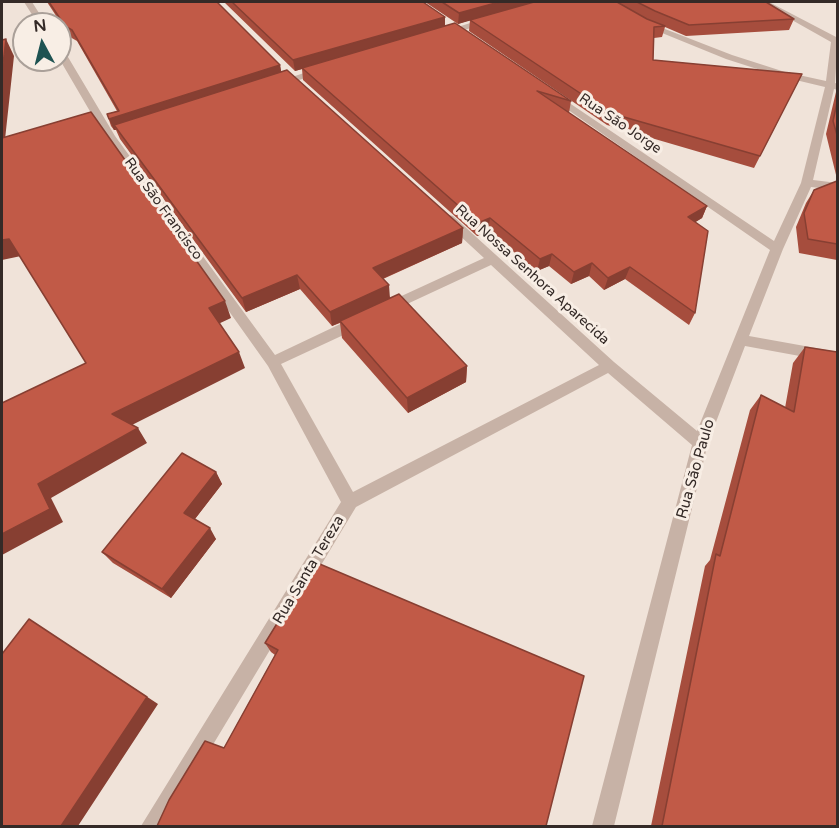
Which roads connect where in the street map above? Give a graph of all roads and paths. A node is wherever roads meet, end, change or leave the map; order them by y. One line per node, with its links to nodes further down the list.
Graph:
1 (764, 2): 7 (street)
2 (631, 16): 11 (street)
3 (498, 17): 5 (street)
4 (447, 22): 5 (street)
5 (460, 32): 6 (street)
6 (434, 36)
7 (837, 41): 11 (street, Rua São Paulo)
8 (336, 65): 10 (street)
9 (72, 70): 20 (street, Rua São Francisco)
10 (270, 86)
11 (833, 87): 13 (street, Rua São Paulo)
12 (542, 88): 16 (street, Rua São Jorge)
13 (807, 183): 14 (street); 16 (street, Rua São Paulo)
14 (837, 187)
15 (441, 212): 17 (street, Rua Nossa Senhora Aparecida)
16 (777, 249): 18 (street, Rua São Paulo)
17 (493, 259): 20 (street); 21 (street, Rua Nossa Senhora Aparecida)
18 (741, 340): 19 (street); 22 (street, Rua São Paulo)
19 (837, 358)
20 (273, 362): 23 (street, Rua São Francisco)
21 (609, 366): 22 (street, Rua Nossa Senhora Aparecida); 23 (street, Rua Santa Tereza)
22 (700, 443): 25 (street, Rua São Paulo)
23 (350, 502): 24 (street, Rua Santa Tereza)
24 (153, 826)
25 (603, 826)

